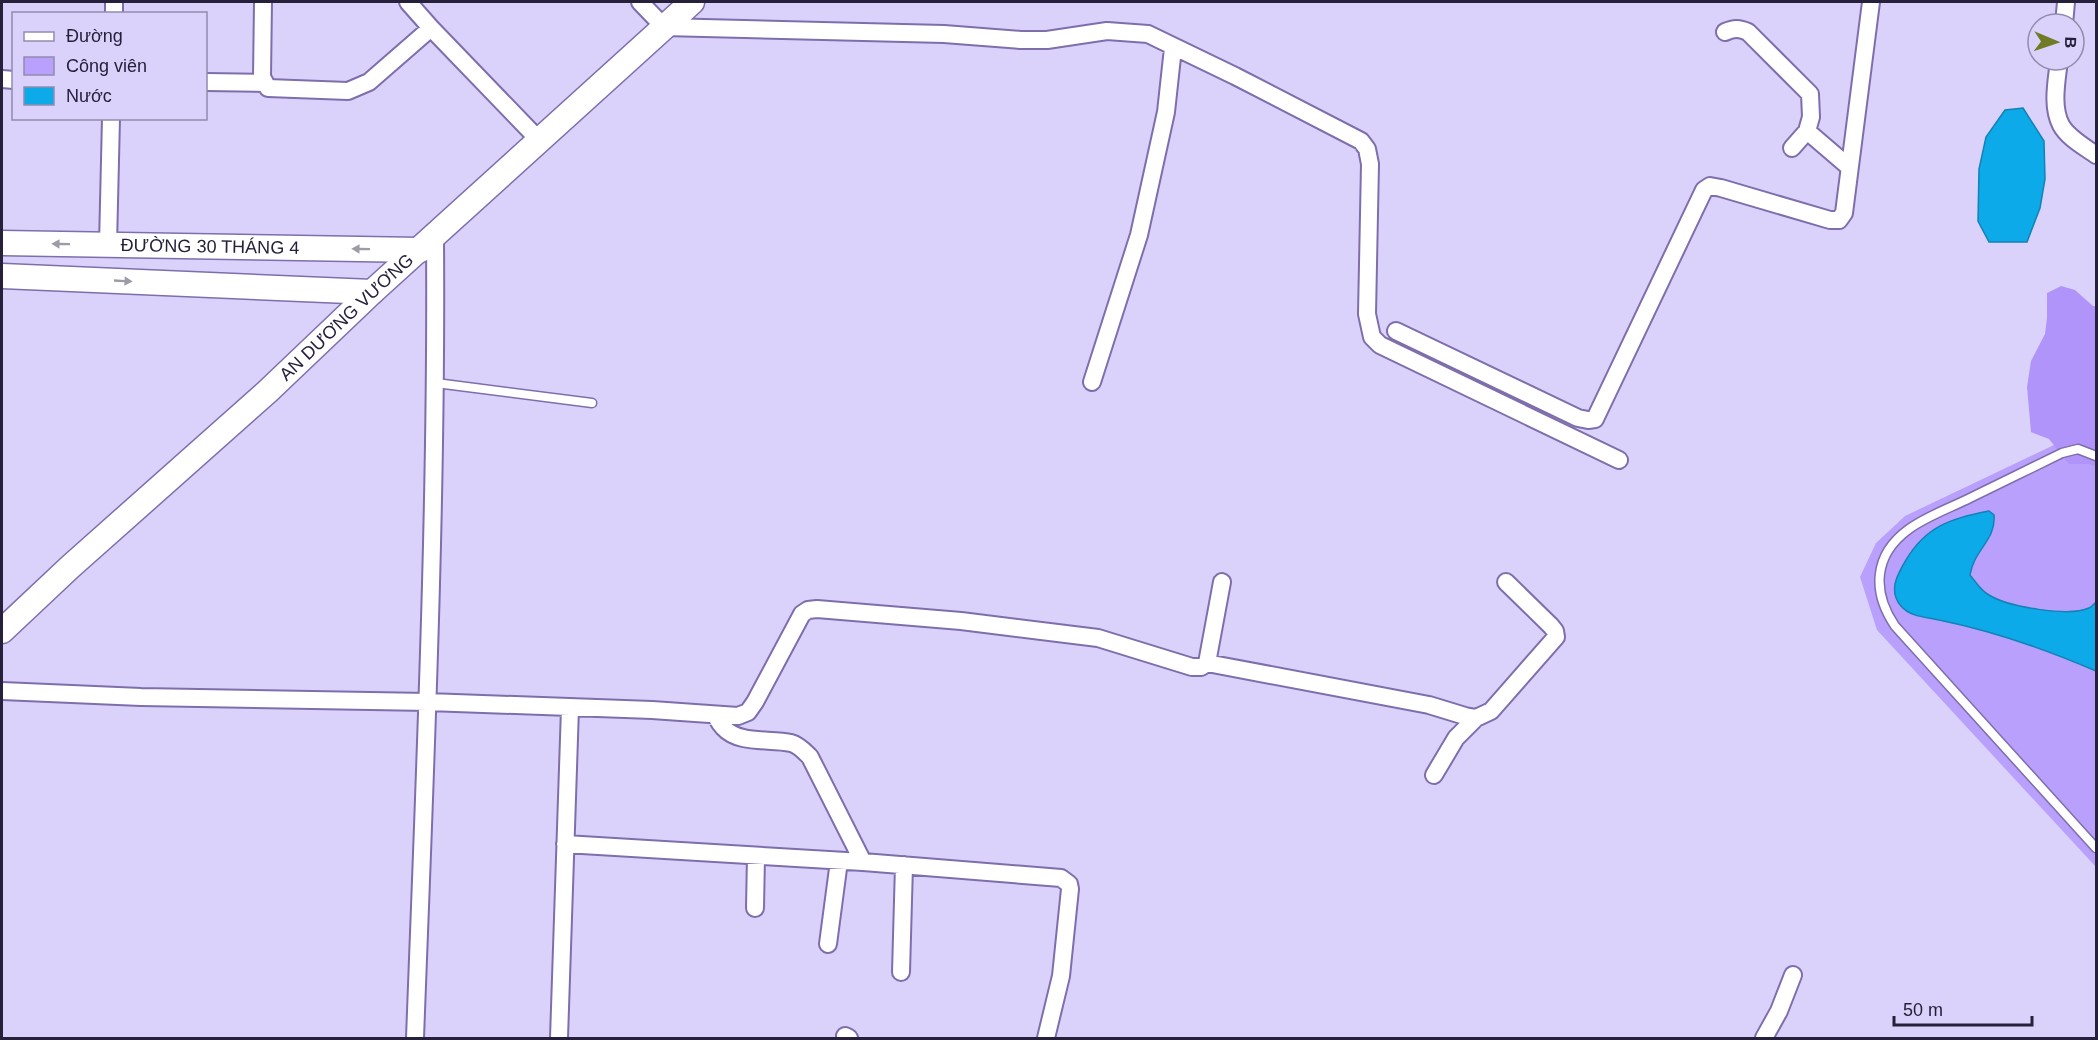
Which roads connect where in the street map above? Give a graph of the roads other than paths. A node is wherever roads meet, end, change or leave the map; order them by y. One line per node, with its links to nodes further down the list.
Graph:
1 (263, 2): 12 (street)
2 (408, 2): 7 (street)
3 (640, 2): 6 (street)
4 (692, 2): 6 (street, AN DƯƠNG VƯƠNG)
5 (1871, 2): 18 (street)
6 (664, 27): 9 (street); 15 (street, AN DƯƠNG VƯƠNG)
7 (431, 28): 12 (street); 15 (street)
8 (1725, 32): 14 (street)
9 (1173, 48): 26 (street); 29 (street)
10 (2058, 72): 17 (street)
11 (207, 82): 12 (street)
12 (265, 83)
13 (111, 120): 21 (street)
14 (1807, 131): 16 (street); 18 (street)
15 (539, 140): 20 (street, AN DƯƠNG VƯƠNG)
16 (1792, 148)
17 (2097, 155)
18 (1849, 167): 24 (street)
19 (2, 243): 21 (street, ĐƯỜNG 30 THÁNG 4, one-way to 19)
20 (428, 243): 21 (street, ĐƯỜNG 30 THÁNG 4, one-way to 21); 23 (street, AN DƯƠNG VƯƠNG); 25 (street)
21 (108, 245)
22 (2, 276): 23 (street, ĐƯỜNG 30 THÁNG 4, one-way to 23)
23 (372, 292): 32 (street, AN DƯƠNG VƯƠNG)
24 (1396, 331)
25 (436, 382): 27 (lane); 35 (street)
26 (1092, 382)
27 (592, 403)
28 (2097, 456): 41 (lane)
29 (1619, 460)
30 (1222, 582): 33 (street)
31 (1506, 582): 38 (street)
32 (2, 631)
33 (1207, 663): 37 (street); 38 (street)
34 (2, 691): 35 (street)
35 (428, 702): 36 (street); 50 (street)
36 (570, 708): 37 (street); 40 (street)
37 (715, 715): 44 (street)
38 (1476, 718): 39 (street)
39 (1434, 775)
40 (565, 844): 42 (street); 51 (street)
41 (2097, 848)
42 (756, 856): 43 (street); 46 (street)
43 (839, 861): 44 (street); 47 (street)
44 (863, 862): 45 (street)
45 (903, 865): 48 (street); 52 (street)
46 (755, 908)
47 (828, 944)
48 (901, 972)
49 (1793, 975): 53 (street)
50 (415, 1038)
51 (559, 1038)
52 (1046, 1038)
53 (1764, 1038)

